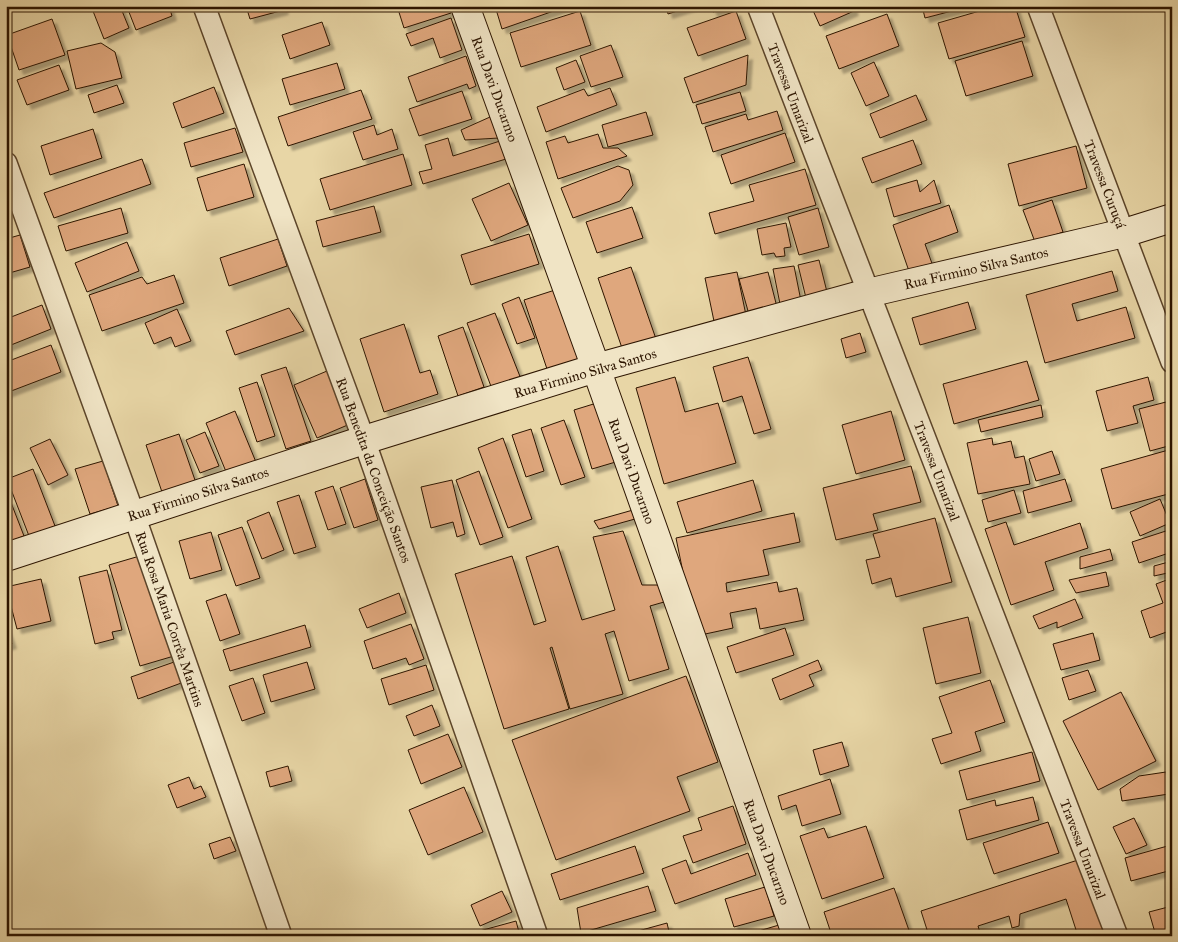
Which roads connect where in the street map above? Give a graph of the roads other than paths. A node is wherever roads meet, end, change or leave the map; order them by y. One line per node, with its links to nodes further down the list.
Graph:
1 (204, 6): 12 (street, Rua Benedita da Conceição Santos)
2 (465, 6): 11 (street, Rua Davi Ducarmo)
3 (758, 6): 9 (street, Travessa Umarizal)
4 (1038, 6): 8 (street, Travessa Curuçá)
5 (6, 163): 6 (street, Rua Rosa Maria Corrêa Martins)
6 (13, 204): 13 (street, Rua Rosa Maria Corrêa Martins)
7 (1172, 218): 8 (street, Rua Firmino Silva Santos)
8 (1124, 233): 9 (street, Rua Firmino Silva Santos); 10 (street, Travessa Curuçá)
9 (868, 293): 11 (street, Rua Firmino Silva Santos); 18 (street, Travessa Umarizal)
10 (1172, 362)
11 (596, 368): 12 (street, Rua Firmino Silva Santos); 17 (street, Rua Davi Ducarmo)
12 (364, 440): 13 (street, Rua Firmino Silva Santos); 16 (street, Rua Benedita da Conceição Santos)
13 (134, 515): 14 (street, Rua Firmino Silva Santos); 15 (street, Rua Rosa Maria Corrêa Martins)
14 (6, 557)
15 (281, 936)
16 (537, 936)
17 (797, 936)
18 (1117, 936)

